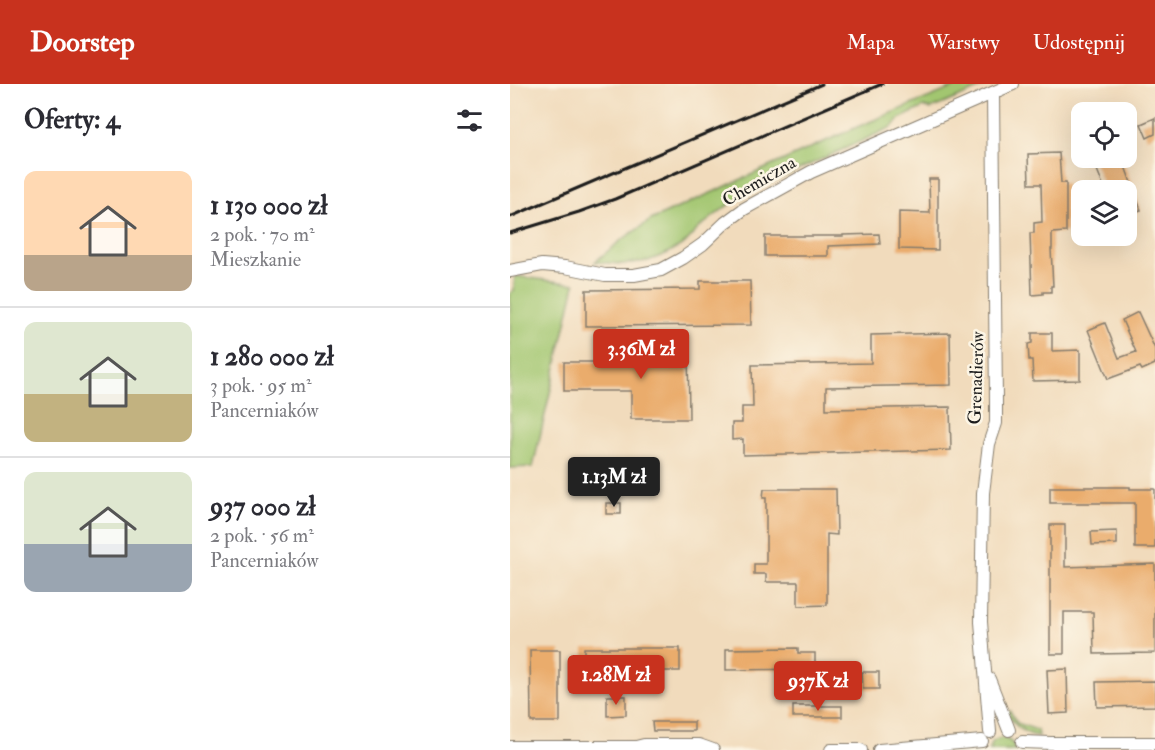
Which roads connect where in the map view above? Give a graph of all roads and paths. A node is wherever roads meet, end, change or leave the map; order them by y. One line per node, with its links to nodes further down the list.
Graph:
1 (1013, 84): 2 (street, Chemiczna)
2 (993, 93): 3 (street, Chemiczna); 4 (street, Grenadierów)
3 (510, 271)
4 (984, 664): 5 (street); 6 (street)
5 (1009, 730): 6 (street); 8 (street)
6 (984, 741): 14 (street)
7 (1155, 743): 8 (street)
8 (1023, 746)
9 (510, 748): 10 (street)
10 (639, 749): 11 (street)
11 (713, 750)
12 (831, 750): 13 (street)
13 (861, 750)
14 (879, 750)

